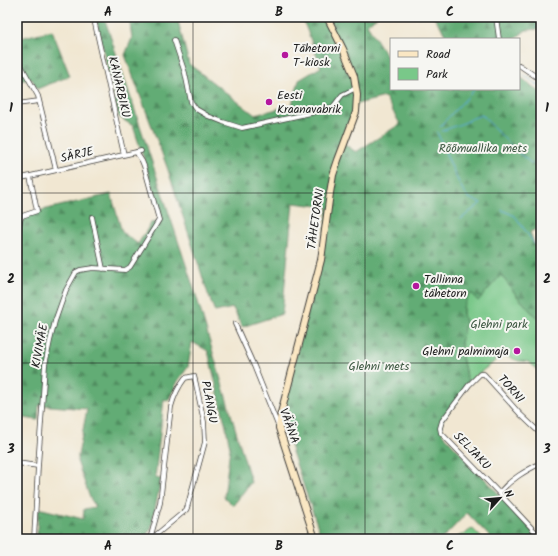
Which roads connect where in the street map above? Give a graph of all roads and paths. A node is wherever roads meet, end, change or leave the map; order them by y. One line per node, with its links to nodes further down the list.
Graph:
1 (327, 17): 9 (street, TÄHETORNI)
2 (496, 17): 4 (street)
3 (95, 24): 14 (street, KANARBIKU)
4 (499, 38)
5 (174, 40): 9 (street)
6 (17, 58): 10 (street)
7 (520, 66): 8 (street)
8 (541, 80)
9 (356, 88): 24 (street, TÄHETORNI)
10 (40, 102): 11 (street); 15 (street)
11 (17, 104)
12 (141, 151): 13 (street, SÄRJE)
13 (136, 152): 14 (street, SÄRJE); 21 (street, KIVIMÄE)
14 (124, 155): 15 (street, SÄRJE)
15 (56, 170): 16 (street, SÄRJE)
16 (30, 176): 17 (street, SÄRJE); 19 (street)
17 (17, 179)
18 (92, 217): 21 (street)
19 (18, 233): 20 (street)
20 (17, 240)
21 (104, 269): 28 (street, KIVIMÄE)
22 (235, 324): 24 (street, VÄÄNA)
23 (484, 374): 25 (street, TORNI); 29 (street, SELJAKU)
24 (279, 428): 33 (street, VÄÄNA)
25 (541, 434)
26 (17, 463): 28 (street)
27 (541, 463): 29 (street)
28 (38, 466): 31 (street, KIVIMÄE)
29 (500, 493): 30 (street, SELJAKU)
30 (541, 538)
31 (34, 539)
32 (150, 539): 32 (street, PLANGU)
33 (315, 539)

